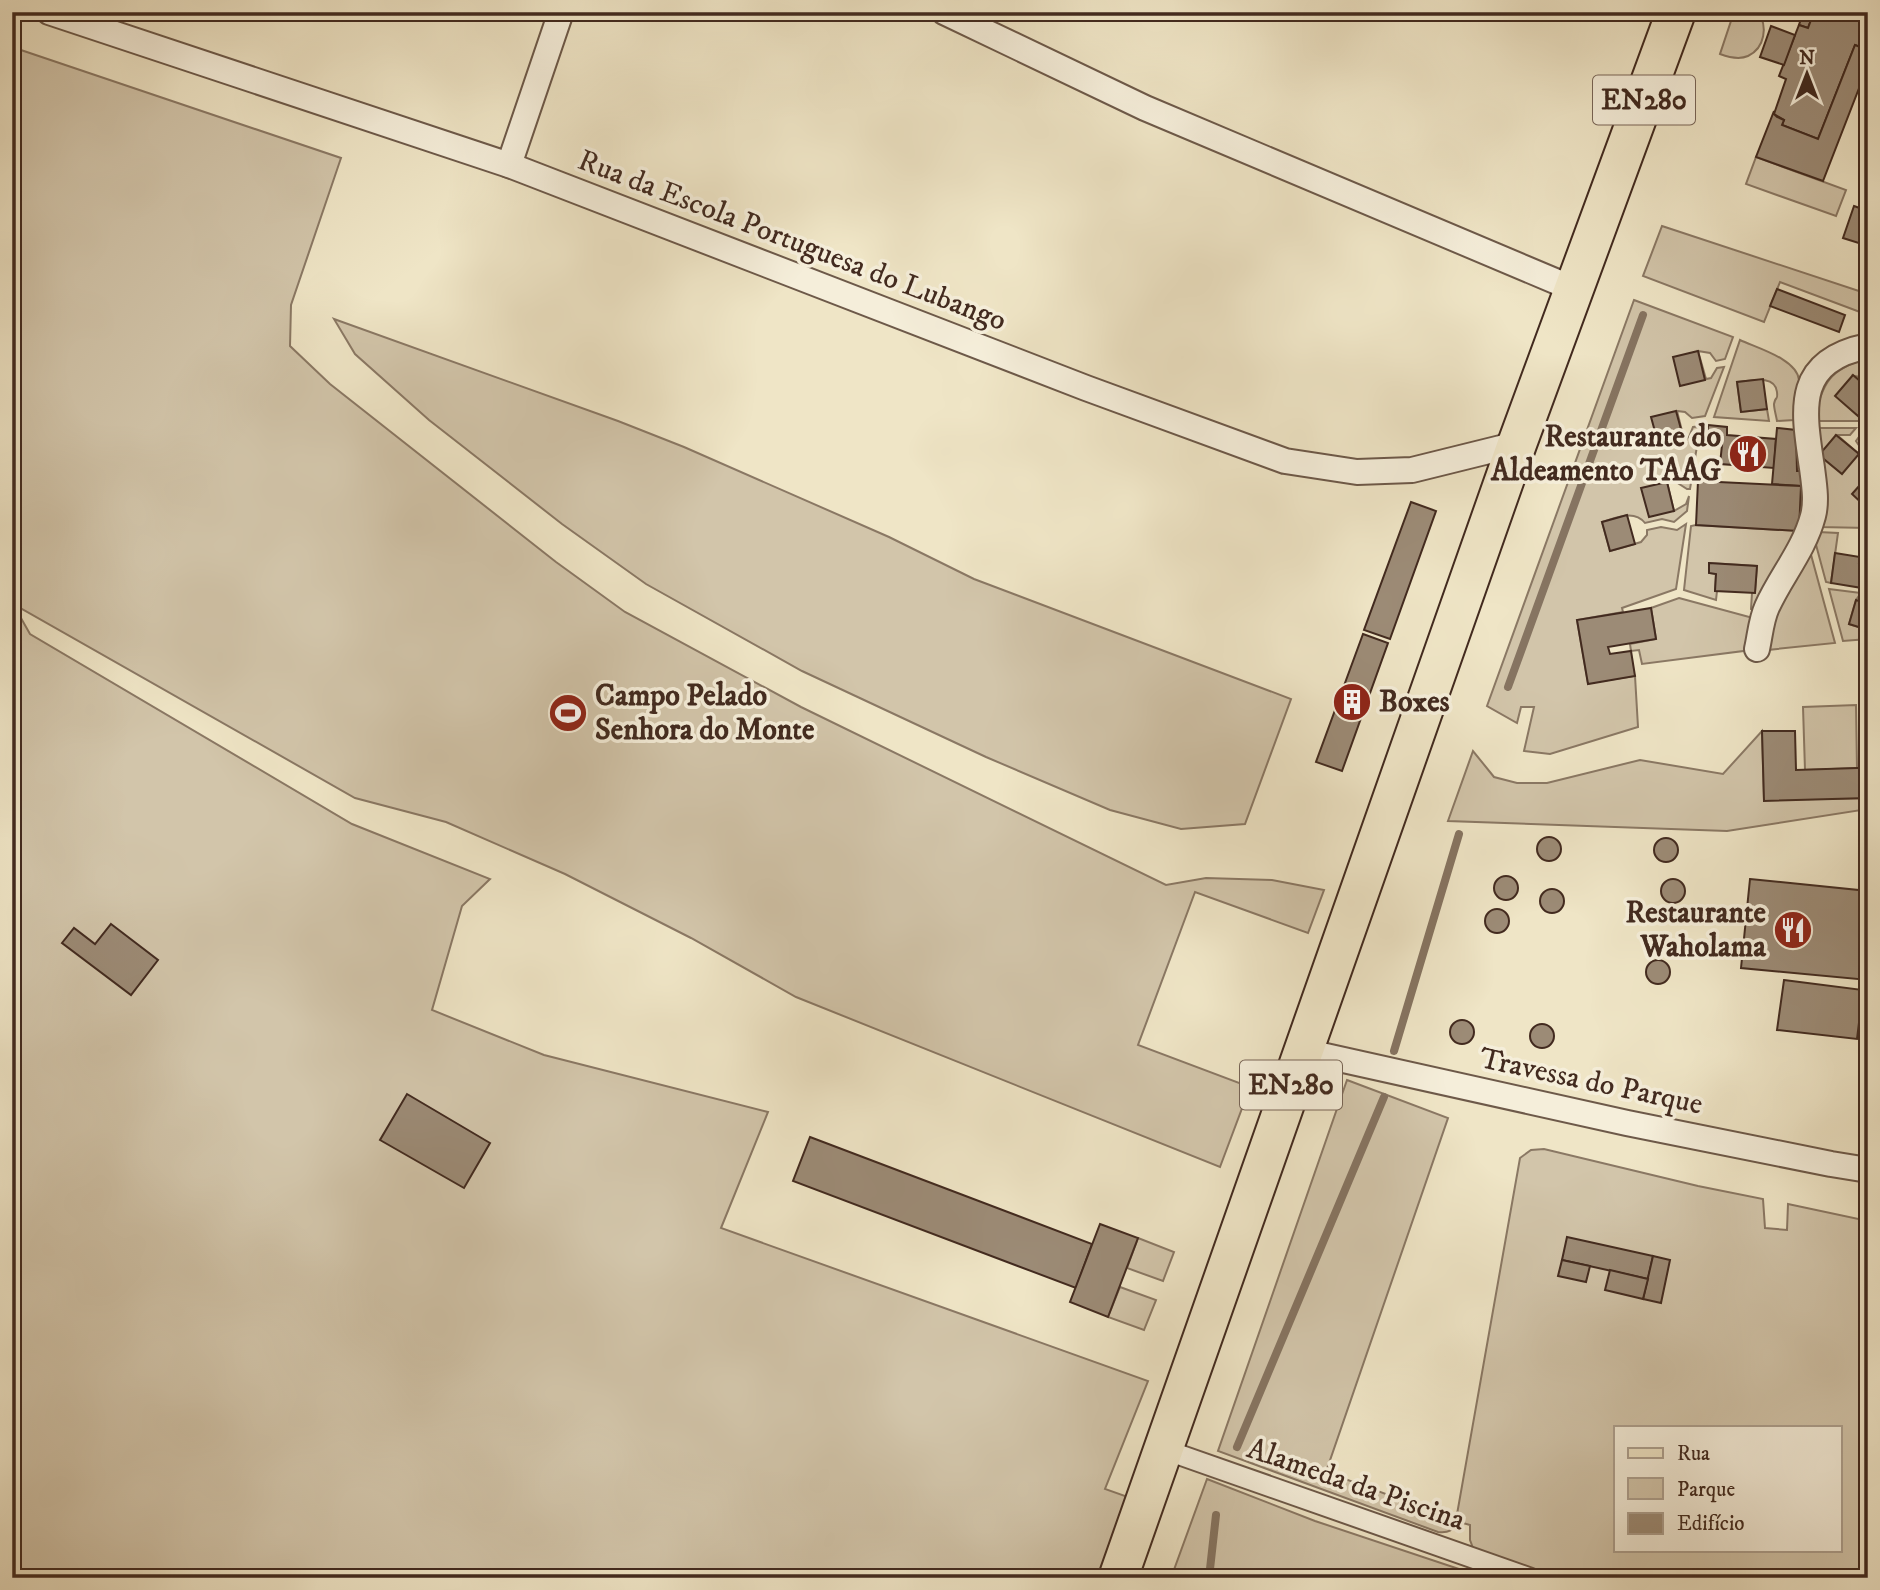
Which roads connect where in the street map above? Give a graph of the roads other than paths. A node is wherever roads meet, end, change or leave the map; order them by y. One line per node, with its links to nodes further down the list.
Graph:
1 (50, 12): 5 (street, Rua da Escola Portuguesa do Lubango)
2 (561, 12): 5 (street)
3 (944, 12): 6 (street)
4 (1676, 12): 6 (main road, EN280)
5 (509, 164): 8 (street, Rua da Escola Portuguesa do Lubango)
6 (1574, 289): 8 (main road, EN280)
7 (1868, 346): 9 (street)
8 (1517, 444): 10 (main road, EN280)
9 (1757, 649)
10 (1303, 1051): 11 (street, Travessa do Parque); 12 (main road, EN280)
11 (1868, 1170)
12 (1163, 1449): 13 (main road, EN280); 14 (street, Alameda da Piscina)
13 (1118, 1578)
14 (1530, 1578)

